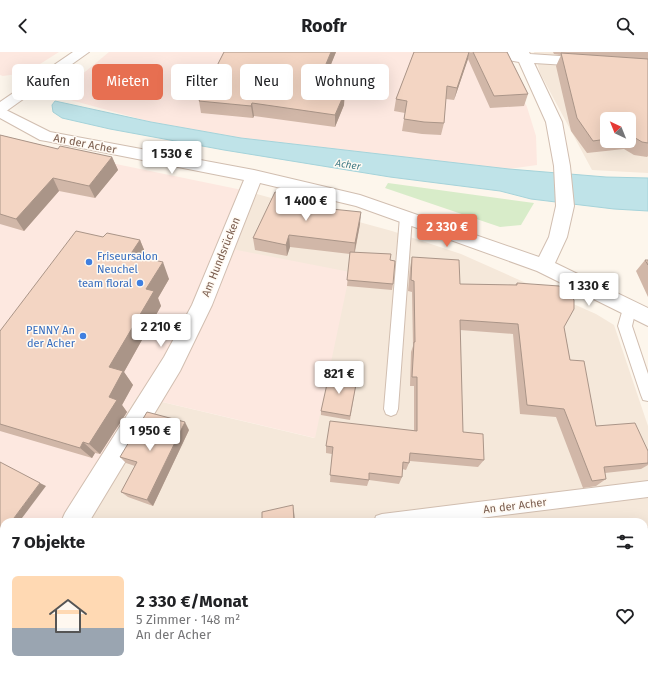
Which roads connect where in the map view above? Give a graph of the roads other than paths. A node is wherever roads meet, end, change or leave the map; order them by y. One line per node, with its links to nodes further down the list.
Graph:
1 (82, 52): 5 (street)
2 (485, 52): 3 (street)
3 (522, 55): 4 (street); 8 (street)
4 (648, 66)
5 (0, 110): 6 (street, An der Acher)
6 (254, 176): 7 (street, An der Acher); 14 (street, Am Hundsrücken)
7 (406, 217): 8 (street, An der Acher); 12 (lane)
8 (544, 266): 9 (street, An der Acher)
9 (629, 309): 10 (street, An der Acher); 11 (lane)
10 (648, 318)
11 (648, 395)
12 (391, 409)
13 (648, 489): 15 (lane, An der Acher)
14 (76, 518)
15 (414, 518)

